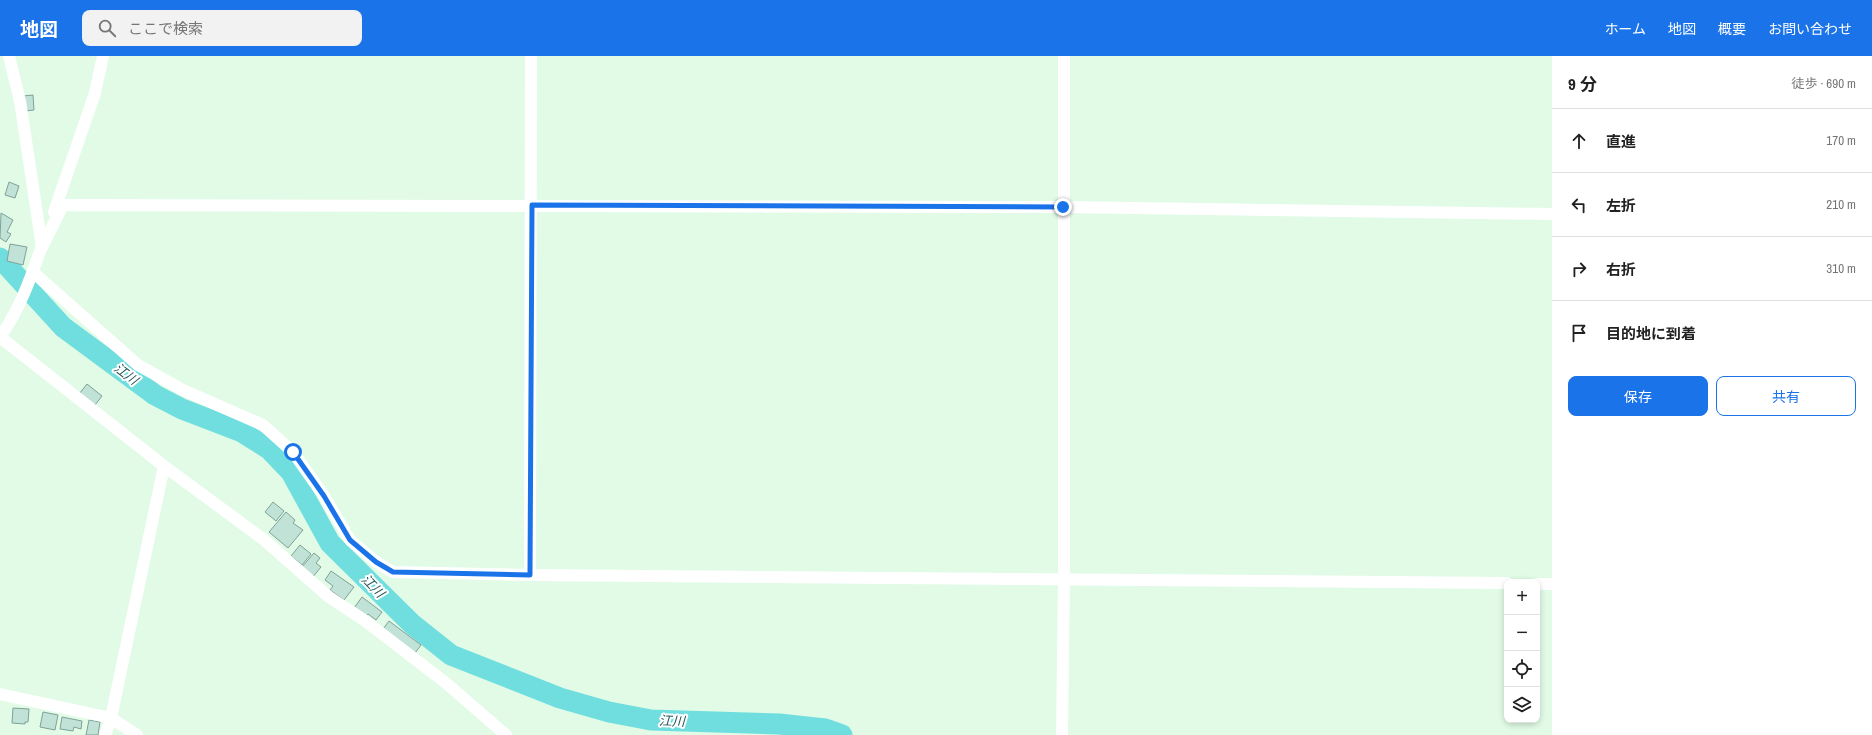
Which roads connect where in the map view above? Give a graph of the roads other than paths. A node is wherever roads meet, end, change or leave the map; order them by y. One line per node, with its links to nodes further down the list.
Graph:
1 (9, 56): 8 (street)
2 (103, 56): 8 (street)
3 (531, 56): 5 (street)
4 (1064, 56): 6 (street)
5 (532, 205): 6 (street); 8 (street); 12 (street)
6 (1063, 207): 7 (street); 13 (street)
7 (1552, 214)
8 (42, 248): 9 (street)
9 (34, 273): 10 (street); 12 (street)
10 (0, 337): 11 (street)
11 (164, 466): 18 (street); 21 (street)
12 (530, 575): 13 (street)
13 (1064, 579): 14 (street); 22 (street)
14 (1504, 584)
15 (1540, 584): 16 (street)
16 (1552, 584)
17 (0, 694): 18 (street)
18 (111, 718): 19 (street); 20 (street)
19 (105, 735)
20 (137, 735)
21 (506, 735)
22 (1062, 735)

